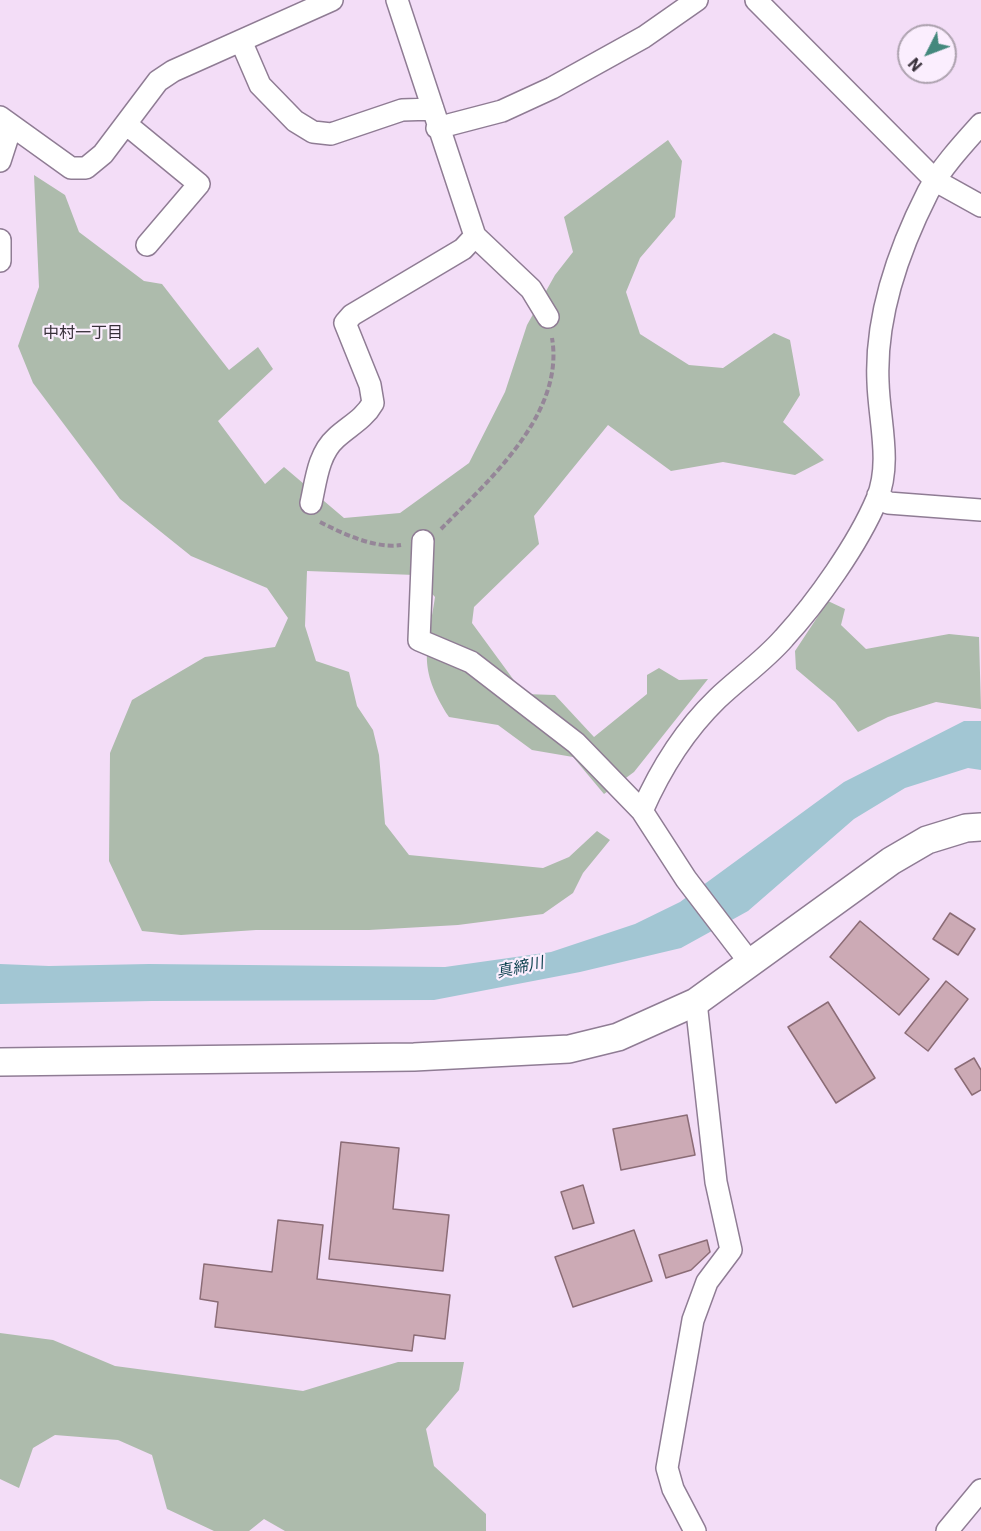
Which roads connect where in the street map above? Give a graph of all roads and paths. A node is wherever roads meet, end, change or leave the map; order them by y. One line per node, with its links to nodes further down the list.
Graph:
1 (332, 0): 5 (street)
2 (397, 0): 6 (street)
3 (698, 0): 6 (street)
4 (756, 0): 11 (street)
5 (241, 41): 6 (street); 8 (street)
6 (435, 118): 13 (street)
7 (6, 122): 8 (street); 10 (street)
8 (126, 124): 15 (street)
9 (981, 124): 11 (street)
10 (0, 161)
11 (936, 181): 12 (street); 18 (street)
12 (981, 206)
13 (476, 236): 17 (street); 19 (street)
14 (0, 240): 16 (street)
15 (147, 245)
16 (0, 261)
17 (548, 317): 21 (path)
18 (878, 495): 20 (street); 22 (street)
19 (311, 503): 21 (path)
20 (981, 510)
21 (423, 541): 22 (street)
22 (642, 811): 24 (street)
23 (981, 827): 24 (street)
24 (745, 956): 25 (street)
25 (696, 1002): 26 (street); 28 (street)
26 (0, 1062)
27 (981, 1490): 29 (street)
28 (695, 1531)
29 (947, 1531)

